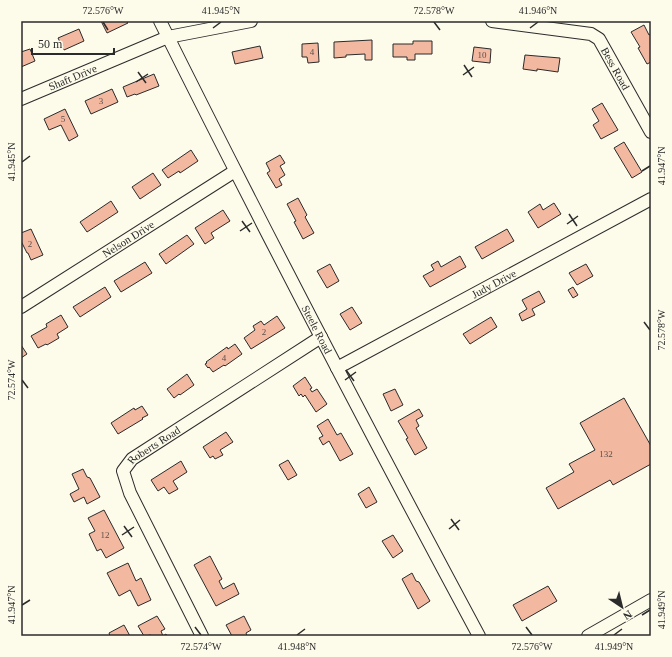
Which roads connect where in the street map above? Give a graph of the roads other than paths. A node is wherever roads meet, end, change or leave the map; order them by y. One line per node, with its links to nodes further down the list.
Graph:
1 (160, 21): 4 (street, Steele Road)
2 (251, 21): 4 (street)
3 (492, 21): 6 (street, Bess Road)
4 (168, 37): 5 (street, Shaft Drive); 7 (street, Steele Road)
5 (21, 99)
6 (651, 132)
7 (235, 171): 9 (street, Nelson Drive); 10 (street, Steele Road)
8 (651, 200): 11 (street, Judy Drive)
9 (21, 307)
10 (320, 337): 11 (street, Steele Road); 13 (street, Roberts Road)
11 (337, 368): 14 (street, Steele Road)
12 (651, 600): 15 (street)
13 (202, 636)
14 (479, 636)
15 (588, 636)

